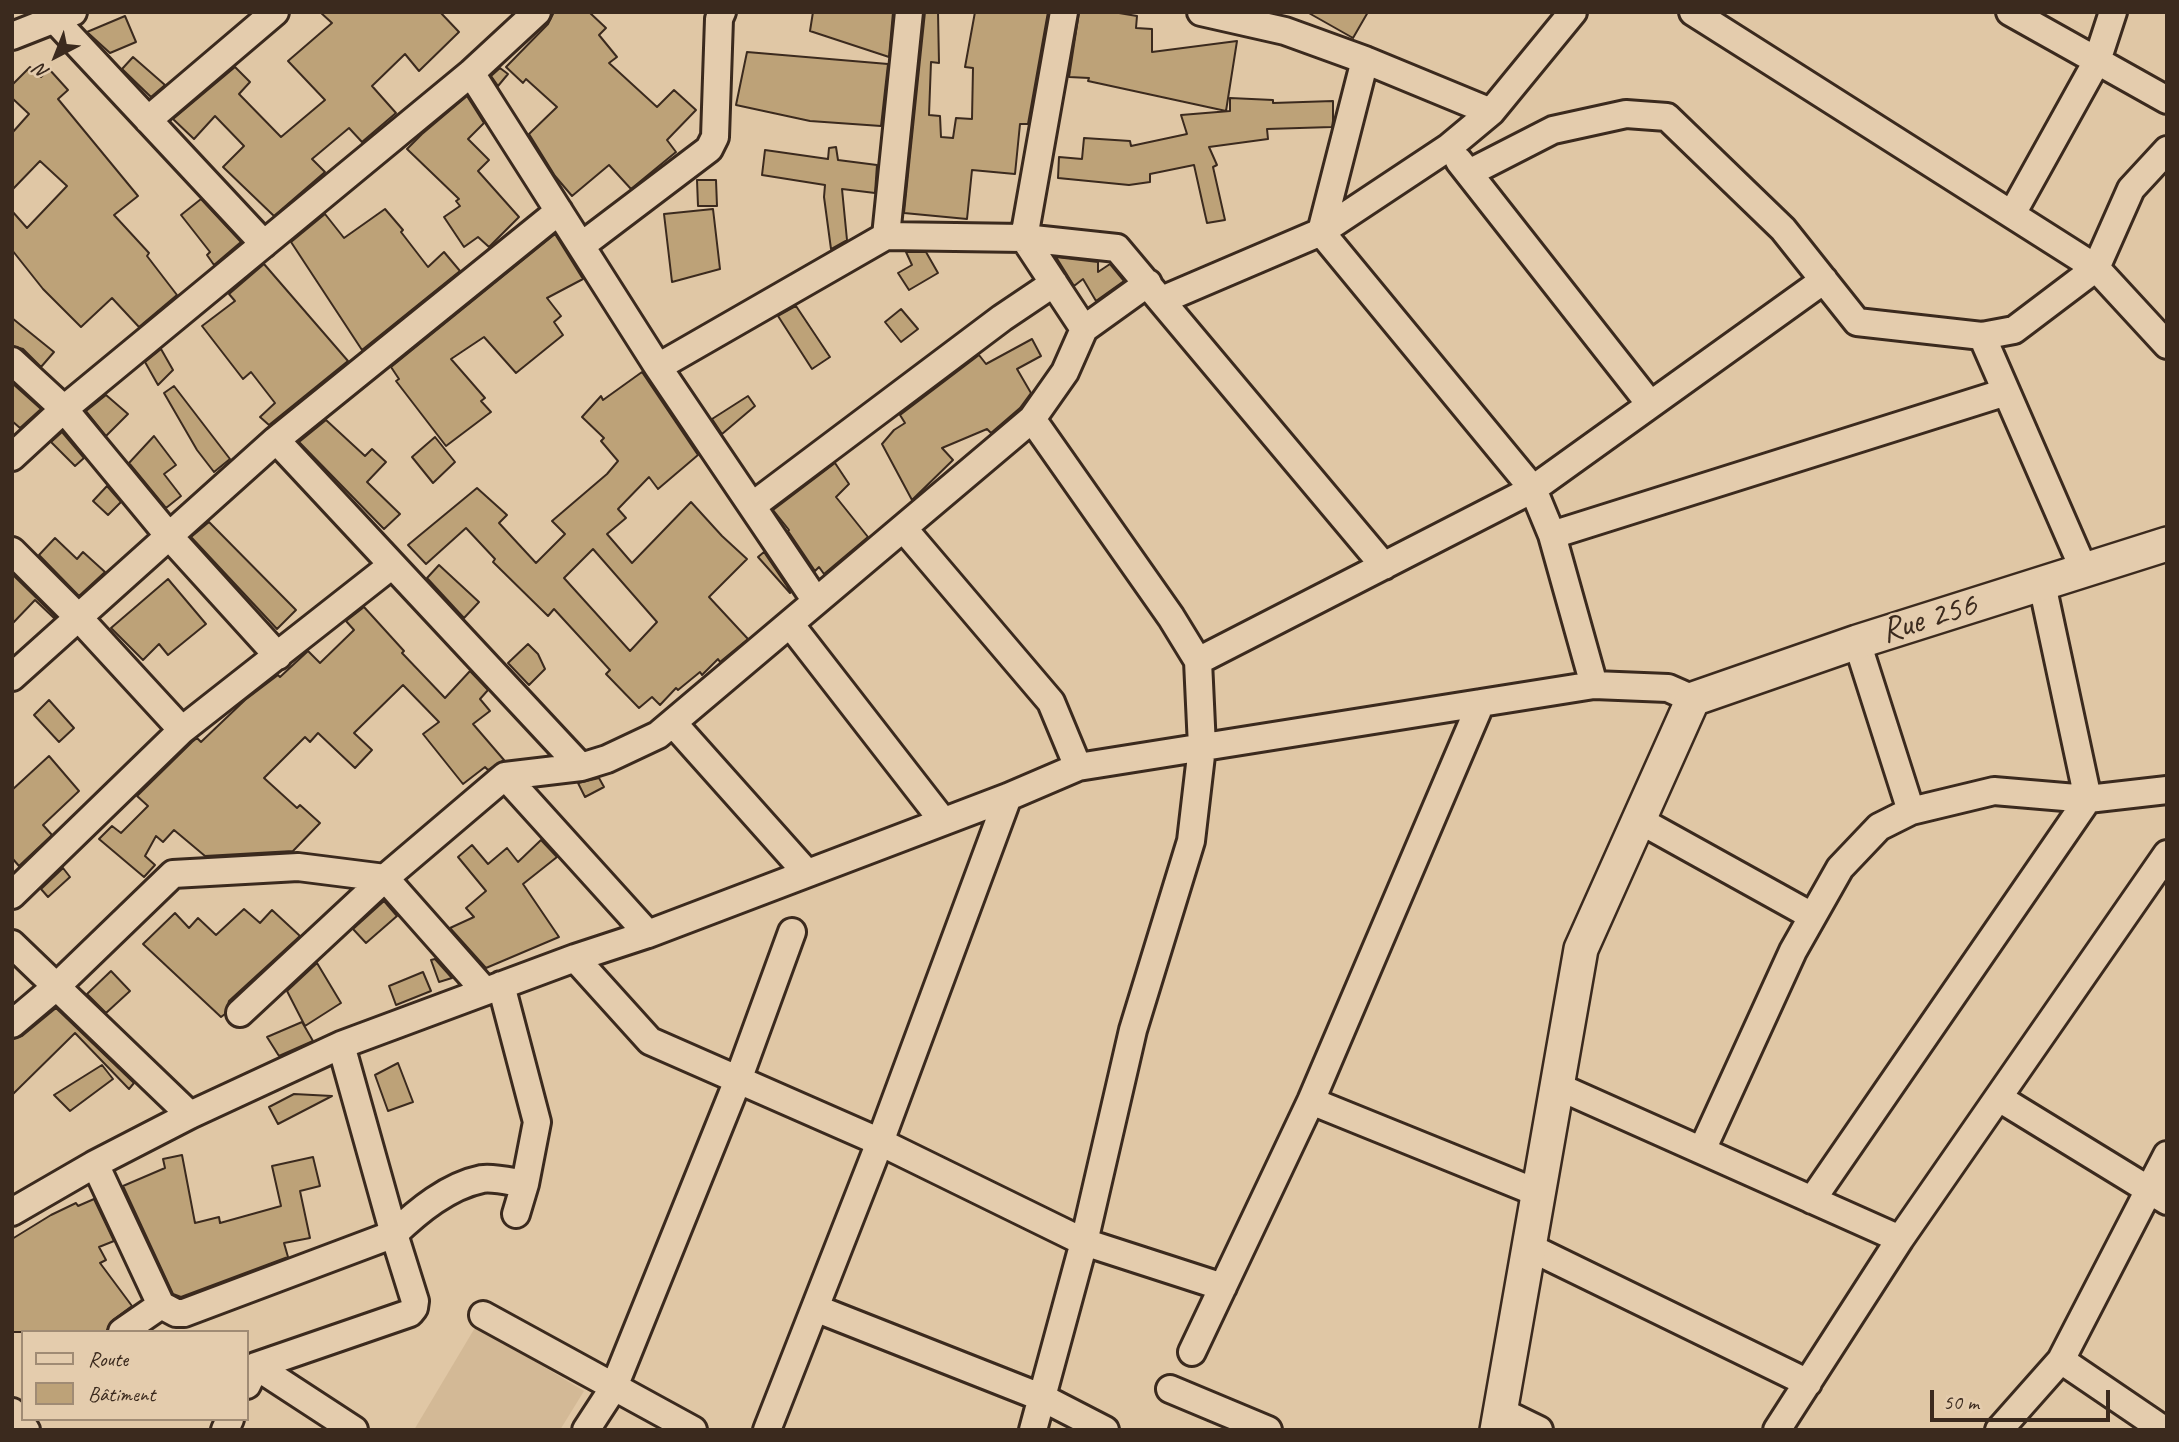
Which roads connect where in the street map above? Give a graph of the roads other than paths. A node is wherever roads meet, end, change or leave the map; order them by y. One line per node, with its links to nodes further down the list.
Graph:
1 (275, 12): 19 (street)
2 (537, 12): 16 (street)
3 (722, 12): 29 (street)
4 (909, 12): 26 (street)
5 (1064, 12): 27 (street)
6 (1201, 12): 12 (street)
7 (1573, 12): 18 (street)
8 (1693, 12): 24 (street)
9 (2010, 12): 15 (street)
10 (2113, 12): 15 (street)
11 (64, 16): 13 (street); 19 (street)
12 (1292, 22): 14 (street)
13 (12, 36)
14 (1365, 60): 18 (street); 25 (street)
15 (2097, 61): 17 (street); 24 (street)
16 (471, 74): 23 (street); 28 (street)
17 (2167, 100)
18 (1491, 112): 20 (street)
19 (148, 120): 28 (street)
20 (1449, 147): 22 (street); 25 (street)
21 (2166, 152): 30 (street)
22 (1469, 173): 31 (street); 40 (street)
23 (559, 211): 29 (street); 43 (street)
24 (2012, 214): 30 (street)
25 (1321, 232): 33 (street); 45 (street)
26 (886, 236): 27 (street); 38 (street)
27 (1024, 238): 32 (street); 33 (street)
28 (264, 244): 41 (street)
29 (581, 246): 38 (street)
30 (2096, 268): 35 (street); 36 (street)
31 (1824, 280): 35 (street); 40 (street)
32 (1054, 283): 34 (street); 46 (street)
33 (1155, 292): 34 (street); 53 (street)
34 (1084, 329): 42 (street)
35 (1982, 336): 39 (street)
36 (2167, 345)
37 (12, 361): 41 (street)
38 (658, 367): 46 (street)
39 (2006, 392): 48 (street); 54 (street)
40 (1650, 404): 45 (street)
41 (64, 409): 44 (street); 49 (street)
42 (1032, 419): 47 (street); 61 (street)
43 (276, 440): 49 (street); 52 (street)
44 (12, 457)
45 (1533, 489): 48 (street); 53 (street)
46 (752, 506): 56 (street)
47 (903, 528): 56 (street); 70 (street)
48 (1552, 535): 63 (street)
49 (169, 536): 57 (street); 60 (street)
50 (2167, 544): 54 (street, Rue 256)
51 (12, 551): 57 (street)
52 (392, 565): 60 (street); 69 (street)
53 (1384, 566): 61 (street)
54 (2084, 570): 55 (street, Rue 256)
55 (2042, 584): 59 (street, Rue 256); 74 (street)
56 (816, 601): 58 (street)
57 (78, 617): 62 (street); 67 (street)
58 (790, 624): 66 (street); 77 (street)
59 (1857, 642): 64 (street, Rue 256); 75 (street)
60 (278, 656): 67 (street)
61 (1198, 661): 68 (street)
62 (12, 677)
63 (1594, 685): 64 (street); 65 (street)
64 (1693, 699): 76 (street)
65 (1481, 703): 68 (street); 95 (street)
66 (673, 723): 69 (street); 79 (street)
67 (183, 730): 81 (street)
68 (1202, 747): 70 (street); 109 (street)
69 (581, 767): 71 (street)
70 (1078, 767): 73 (street)
71 (505, 776): 80 (street); 84 (street)
72 (2167, 790): 74 (street)
73 (1008, 797): 77 (street); 97 (street)
74 (2088, 799): 75 (street); 104 (street)
75 (1911, 811): 82 (street)
76 (1639, 820): 82 (street); 93 (street)
77 (943, 821): 79 (street)
78 (2167, 854): 94 (street)
79 (806, 872): 84 (street)
80 (385, 878): 87 (street); 88 (street); 89 (street)
81 (12, 895)
82 (1812, 916): 98 (street)
83 (792, 932): 92 (street)
84 (648, 934): 86 (street)
85 (12, 944): 87 (street)
86 (575, 958): 88 (street); 92 (street)
87 (57, 986): 90 (street); 96 (street)
88 (493, 988): 91 (street); 101 (street)
89 (240, 1013)
90 (12, 1024)
91 (341, 1045): 96 (street); 107 (street)
92 (738, 1080): 97 (street); 120 (street)
93 (1557, 1086): 98 (street); 102 (street)
94 (1999, 1098): 103 (street); 108 (street)
95 (1311, 1101): 102 (street); 111 (street)
96 (190, 1115): 100 (street)
97 (880, 1142): 109 (street); 113 (street)
98 (1702, 1150): 104 (street)
99 (2167, 1156): 103 (street)
100 (95, 1164): 105 (street); 112 (street)
101 (525, 1184): 106 (street); 107 (street)
102 (1538, 1193): 110 (street)
103 (2158, 1196): 117 (street)
104 (1812, 1200): 108 (street)
105 (12, 1212)
106 (516, 1214)
107 (394, 1234): 112 (street); 118 (street)
108 (1900, 1239): 119 (street)
109 (1084, 1242): 111 (street); 122 (street)
110 (1529, 1247): 119 (street); 124 (street)
111 (1223, 1287): 116 (street)
112 (161, 1305): 115 (street)
113 (815, 1308): 122 (street); 129 (street)
114 (483, 1315): 120 (street)
115 (125, 1330)
116 (1192, 1352)
117 (2061, 1360): 135 (street); 136 (street)
118 (251, 1375): 126 (street)
119 (1808, 1383): 134 (street)
120 (614, 1387): 127 (street); 128 (street)
121 (1170, 1389): 132 (street)
122 (1043, 1398): 130 (street); 131 (street)
123 (12, 1410): 125 (street)
124 (1499, 1420): 133 (street)
125 (26, 1430)
126 (354, 1430)
127 (586, 1430)
128 (693, 1430)
129 (767, 1430)
130 (1033, 1430)
131 (1105, 1430)
132 (1268, 1430)
133 (1539, 1430)
134 (1777, 1430)
135 (1999, 1430)
136 (2164, 1430)

